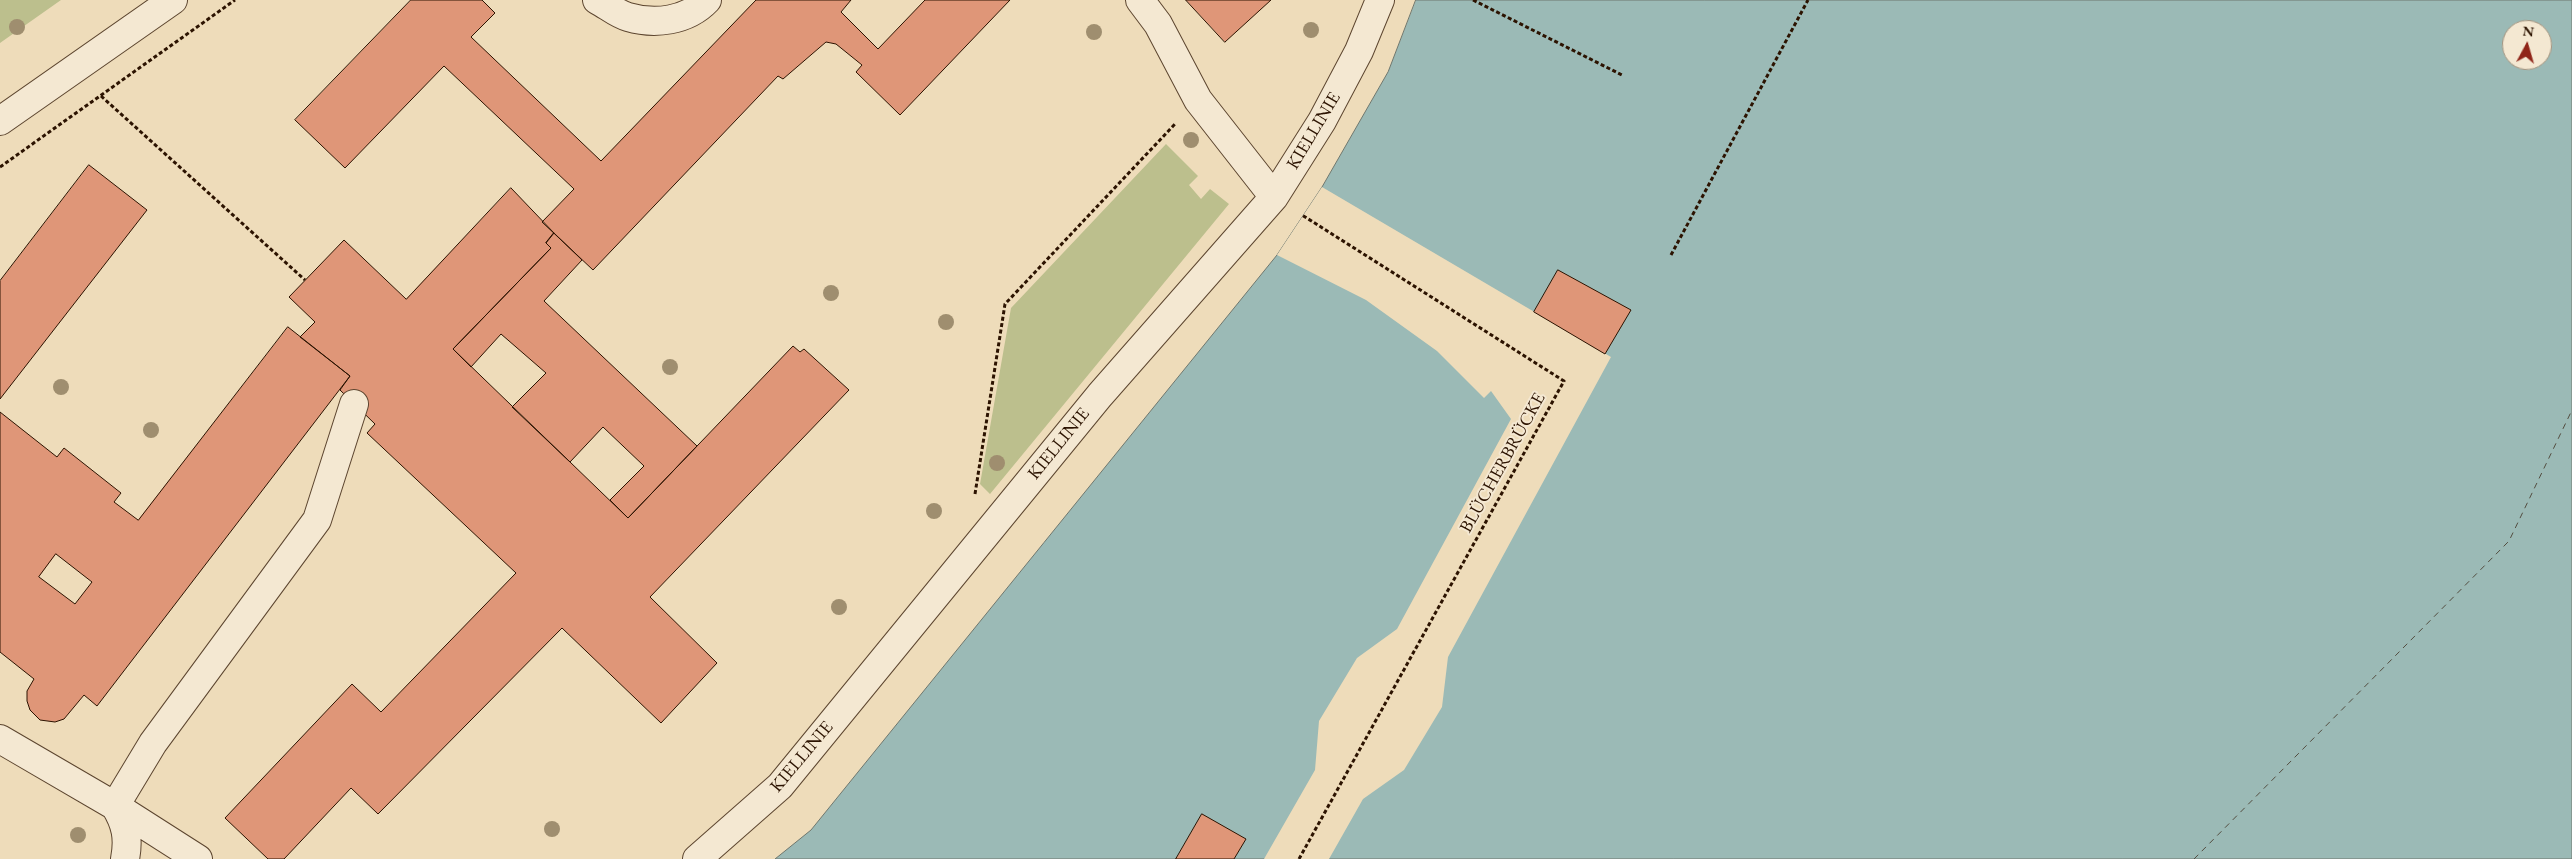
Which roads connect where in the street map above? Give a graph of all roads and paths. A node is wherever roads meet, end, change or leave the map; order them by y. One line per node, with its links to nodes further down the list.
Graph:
1 (173, 0): 12 (street)
2 (235, 0): 10 (path)
3 (597, 0): 4 (street)
4 (707, 0)
5 (1140, 0): 11 (street)
6 (1380, 0): 14 (street, KIELLINIE)
7 (1473, 0): 9 (path)
8 (1808, 0): 15 (path)
9 (1622, 75)
10 (101, 96): 13 (path); 16 (path)
11 (1198, 100): 14 (street); 18 (path)
12 (0, 121)
13 (0, 167)
14 (1274, 197): 18 (street, KIELLINIE); 24 (path, BLÜCHERBRÜCKE)
15 (1671, 255)
16 (305, 280)
17 (354, 404): 20 (street)
18 (988, 530): 23 (street, KIELLINIE)
19 (0, 739): 20 (street)
20 (115, 806): 21 (street); 22 (street)
21 (125, 859)
22 (198, 859)
23 (697, 859)
24 (1299, 859)

